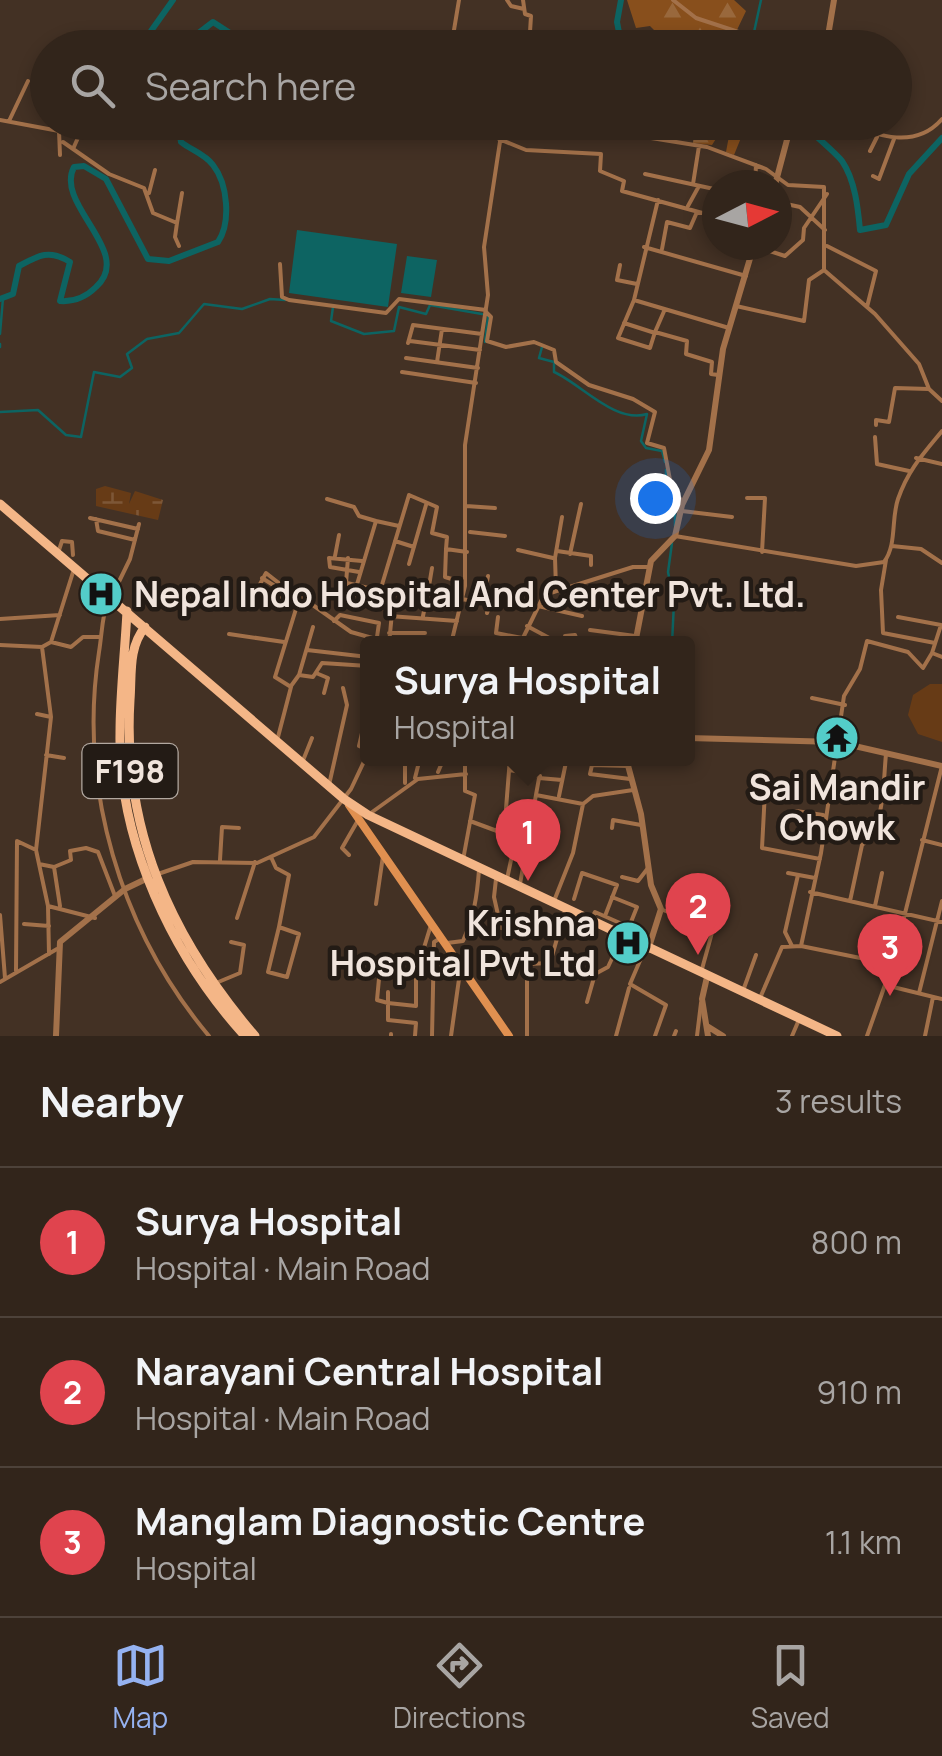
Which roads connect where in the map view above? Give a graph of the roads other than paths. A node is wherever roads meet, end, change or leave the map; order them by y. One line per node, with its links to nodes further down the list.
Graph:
1 (459, 0): 7 (street)
2 (508, 0): 6 (street)
3 (523, 0): 6 (street)
4 (674, 0): 9 (street)
5 (834, 0): 10 (street)
6 (524, 9): 8 (street)
7 (454, 30)
8 (530, 30)
9 (731, 30)
10 (829, 30)
11 (28, 81): 14 (street)
12 (0, 120): 14 (street)
13 (942, 120): 16 (street)
14 (9, 121): 15 (street)
15 (30, 125)
16 (912, 135)
17 (77, 140): 26 (street)
18 (499, 140): 65 (street)
19 (501, 140): 42 (street)
20 (662, 140): 25 (street)
21 (791, 140): 33 (street)
22 (876, 140): 27 (street)
23 (894, 140): 35 (street)
24 (62, 142): 26 (street); 28 (street)
25 (699, 146): 29 (street); 36 (street)
26 (73, 149): 41 (street)
27 (870, 151)
28 (60, 154)
29 (756, 165): 31 (street); 32 (street)
30 (155, 170): 41 (street)
31 (756, 170)
32 (762, 170)
33 (780, 170)
34 (645, 174): 36 (street)
35 (873, 176)
36 (696, 185): 37 (street); 44 (street)
37 (702, 186)
38 (792, 186): 40 (street)
39 (182, 193): 48 (street)
40 (827, 194): 47 (street); 49 (street)
41 (147, 197): 48 (street)
42 (658, 200): 44 (street); 52 (street)
43 (792, 205): 47 (street)
44 (687, 208): 45 (street)
45 (697, 211): 46 (street); 53 (street)
46 (702, 212)
47 (812, 216): 49 (street); 54 (street)
48 (177, 223): 50 (street)
49 (825, 230): 51 (street)
50 (178, 246)
51 (826, 246): 58 (street); 63 (street)
52 (644, 247): 53 (street); 60 (street)
53 (662, 249): 59 (street)
54 (792, 250)
55 (750, 260): 59 (street)
56 (280, 264): 65 (street)
57 (620, 265): 60 (street)
58 (824, 270): 62 (street); 63 (street)
59 (746, 276): 62 (street)
60 (637, 284): 61 (street)
61 (634, 300): 64 (street); 66 (street)
62 (736, 306): 67 (street)
63 (867, 307): 79 (street)
64 (665, 309): 67 (street); 69 (street)
65 (486, 313): 70 (street); 93 (street)
66 (624, 323): 69 (street); 69 (street)
67 (729, 328): 77 (street)
68 (442, 329): 70 (street); 71 (street); 71 (street)
69 (655, 332): 77 (street)
70 (482, 334): 72 (street)
71 (440, 345): 72 (street); 74 (street)
72 (480, 350): 75 (street)
73 (406, 358): 74 (street)
74 (438, 362): 75 (street)
75 (478, 368): 78 (street)
76 (402, 372): 78 (street)
77 (721, 375): 93 (street)
78 (476, 382): 92 (street)
79 (929, 389): 80 (street); 81 (street)
80 (942, 401)
81 (876, 425)
82 (942, 431): 84 (street)
83 (875, 437): 86 (street)
84 (916, 458): 85 (street); 86 (street)
85 (942, 464)
86 (910, 471): 105 (street)
87 (747, 498): 111 (street)
88 (328, 499): 97 (street)
89 (0, 504): 112 (main road)
90 (580, 504): 113 (street)
91 (426, 505): 98 (street); 106 (street); 107 (street)
92 (466, 506): 94 (street); 99 (street)
93 (681, 507): 96 (street); 102 (street)
94 (494, 508)
95 (562, 516): 109 (street)
96 (732, 517)
97 (376, 521): 98 (street); 118 (street)
98 (399, 526): 104 (street)
99 (468, 532): 101 (street); 110 (street)
100 (340, 535): 115 (street)
101 (505, 536)
102 (674, 536): 111 (street); 123 (street)
103 (135, 540): 103 (street); 140 (street)
104 (394, 541): 106 (street); 134 (street)
105 (892, 546): 119 (street); 120 (street)
106 (414, 547): 121 (street)
107 (446, 549): 110 (street); 131 (street)
108 (518, 550): 117 (street)
109 (557, 551): 113 (street); 117 (street)
110 (468, 552): 131 (street)
111 (762, 552): 119 (street)
112 (57, 554): 114 (street); 125 (main road)
113 (570, 554): 122 (street)
114 (73, 555)
115 (335, 556): 116 (street); 126 (street)
116 (348, 558): 118 (street); 126 (street)
117 (554, 558): 135 (street)
118 (362, 560): 127 (street)
119 (886, 560): 178 (street)
120 (942, 563)
121 (409, 564)
122 (591, 565)
123 (650, 567): 135 (street); 146 (street)
124 (432, 568): 133 (street)
125 (74, 569): 140 (main road); 151 (street)
126 (346, 570): 127 (street); 130 (street)
127 (359, 572): 132 (street)
128 (488, 576): 144 (street)
129 (262, 578): 142 (street); 142 (street); 145 (street)
130 (346, 583): 132 (street); 141 (street)
131 (465, 583): 139 (street)
132 (355, 584): 134 (street); 149 (street)
133 (428, 586): 139 (street); 152 (street)
134 (380, 588): 136 (street)
135 (556, 588): 147 (street)
136 (394, 592): 138 (street); 149 (street)
137 (501, 596): 147 (street)
138 (407, 597)
139 (462, 597): 144 (street); 158 (street)
140 (110, 598): 148 (main road); 175 (street)
141 (344, 598)
142 (298, 600): 157 (street); 177 (street)
143 (584, 601): 146 (street)
144 (483, 603): 150 (street)
145 (250, 604)
146 (642, 604): 174 (street)
147 (537, 606): 153 (street); 159 (street)
148 (127, 611): 160 (main road); 183 (main road, F198)
149 (389, 613): 152 (street); 163 (street)
150 (487, 613)
151 (62, 615): 156 (street); 176 (street)
152 (423, 616): 158 (street)
153 (582, 616)
154 (498, 617): 170 (street)
155 (898, 617): 178 (street)
156 (0, 620)
157 (334, 620): 166 (street); 167 (street)
158 (457, 622): 169 (street)
159 (526, 626): 171 (street); 172 (street)
160 (145, 627): 183 (main road, F198); 198 (main road)
161 (314, 627): 181 (street)
162 (590, 630): 173 (street)
163 (389, 632): 164 (street); 168 (street)
164 (424, 633)
165 (229, 634): 177 (street)
166 (366, 636)
167 (377, 636)
168 (389, 636)
169 (453, 636)
170 (507, 636)
171 (523, 636)
172 (546, 636)
173 (618, 636)
174 (637, 636)
175 (102, 637): 176 (street); 260 (street)
176 (50, 642): 180 (street)
177 (284, 642): 189 (street)
178 (936, 644): 182 (street)
179 (0, 645): 180 (street)
180 (42, 648): 195 (street)
181 (307, 650): 184 (street); 188 (street)
182 (932, 653): 185 (street); 193 (street)
183 (129, 655): 256 (main road, F198)
184 (360, 656)
185 (942, 657)
186 (360, 665): 187 (street)
187 (316, 673): 188 (street); 191 (street)
188 (299, 675): 189 (street)
189 (290, 686): 198 (street)
190 (343, 688): 221 (street)
191 (324, 693)
192 (812, 698): 193 (street)
193 (844, 705): 199 (street)
194 (36, 714): 195 (street)
195 (51, 717): 201 (street)
196 (312, 738): 203 (street)
197 (695, 738): 199 (street)
198 (277, 742): 203 (main road)
199 (837, 742): 200 (street); 232 (street)
200 (886, 754): 213 (street); 268 (street)
201 (46, 755): 202 (street); 241 (street)
202 (64, 758)
203 (302, 764): 221 (main road)
204 (361, 766): 229 (street)
205 (405, 766): 222 (street)
206 (418, 766): 220 (street)
207 (441, 766): 215 (street)
208 (466, 766): 216 (street)
209 (510, 766): 214 (street)
210 (565, 766): 219 (street)
211 (592, 766): 218 (street)
212 (627, 766): 218 (street)
213 (942, 766): 239 (street)
214 (510, 770): 217 (street); 259 (street)
215 (438, 774): 216 (street); 220 (street)
216 (467, 774): 226 (street)
217 (543, 777): 219 (street); 227 (street)
218 (630, 778): 224 (street)
219 (562, 780): 228 (street)
220 (414, 781): 222 (street)
221 (329, 785): 229 (main road)
222 (406, 786): 234 (street)
223 (478, 787): 226 (street)
224 (633, 790): 230 (street); 236 (street)
225 (765, 791): 245 (street)
226 (474, 795): 235 (street)
227 (536, 795): 228 (street); 261 (street)
228 (559, 798): 230 (street)
229 (344, 799): 234 (main road); 244 (street)
230 (584, 804): 271 (street)
231 (796, 812): 232 (street)
232 (823, 815): 245 (street)
233 (501, 816): 235 (street)
234 (367, 819): 242 (main road); 243 (street); 248 (main road)
235 (470, 821): 248 (street)
236 (642, 825): 238 (street); 251 (street)
237 (239, 828): 246 (street)
238 (612, 828)
239 (922, 840): 240 (street); 277 (street)
240 (942, 845)
241 (36, 850): 249 (street); 301 (street)
242 (385, 852): 264 (street); 285 (main road)
243 (348, 855)
244 (271, 857): 247 (street); 287 (street)
245 (820, 860): 258 (street)
246 (220, 861): 247 (street); 256 (street)
247 (255, 862): 281 (street)
248 (463, 862): 252 (main road)
249 (39, 864): 250 (street); 272 (street)
250 (54, 867): 265 (street); 273 (street)
251 (648, 868): 257 (street); 275 (street)
252 (478, 870): 259 (main road); 290 (street)
253 (882, 873): 274 (street)
254 (788, 874): 255 (street)
255 (798, 875): 258 (street); 292 (street)
256 (151, 877): 260 (street); 305 (main road, F198)
257 (622, 877)
258 (815, 878): 262 (street)
259 (501, 881): 261 (main road); 289 (street)
260 (125, 889): 265 (street); 321 (street)
261 (519, 890): 271 (main road)
262 (810, 892): 268 (street); 293 (street)
263 (368, 894): 264 (street)
264 (376, 895): 270 (street)
265 (116, 897): 280 (street)
266 (612, 897): 267 (street); 279 (street); 279 (street)
267 (574, 899)
268 (850, 901): 274 (street)
269 (942, 901): 282 (street)
270 (376, 904)
271 (553, 905): 276 (main road)
272 (48, 906): 273 (street); 286 (street)
273 (60, 906): 280 (street)
274 (875, 906): 277 (street)
275 (662, 909): 295 (street); 302 (street)
276 (566, 911): 283 (main road); 328 (street)
277 (904, 912): 282 (street); 298 (street)
278 (0, 915): 303 (street)
279 (604, 916): 283 (street)
280 (94, 918): 294 (street)
281 (237, 918)
282 (940, 921): 308 (street)
283 (590, 922): 288 (main road)
284 (24, 924): 286 (street)
285 (434, 924): 290 (main road); 316 (street)
286 (49, 926): 296 (street)
287 (279, 926): 287 (street)
288 (622, 937): 295 (main road); 313 (street)
289 (512, 938)
290 (444, 940): 299 (main road); 325 (street)
291 (230, 942): 305 (street)
292 (792, 946): 293 (street); 314 (street)
293 (801, 946): 298 (street)
294 (58, 949): 296 (street); 320 (street)
295 (646, 950): 302 (main road); 304 (street)
296 (49, 954): 301 (street)
297 (756, 955): 309 (street)
298 (892, 965): 306 (street)
299 (462, 966): 326 (street); 327 (main road)
300 (392, 970): 315 (street)
301 (16, 971): 303 (street)
302 (704, 975): 309 (main road); 311 (street)
303 (2, 980)
304 (630, 984): 329 (street); 330 (street)
305 (211, 986): 322 (main road, F198); 323 (main road, F198)
306 (884, 986): 308 (street); 336 (street)
307 (388, 992): 315 (street)
308 (919, 993): 310 (street)
309 (742, 994): 314 (main road)
310 (933, 997): 312 (street); 337 (street)
311 (702, 999): 319 (street); 331 (street)
312 (942, 999)
313 (587, 1002)
314 (758, 1002): 317 (main road)
315 (388, 1003): 316 (street); 318 (street)
316 (416, 1006): 318 (street)
317 (800, 1020): 334 (street); 335 (main road)
318 (416, 1023): 324 (street)
319 (706, 1026): 332 (street); 333 (street)
320 (56, 1036)
321 (209, 1036)
322 (246, 1036)
323 (255, 1036)
324 (414, 1036)
325 (432, 1036)
326 (452, 1036)
327 (508, 1036)
328 (527, 1036)
329 (616, 1036)
330 (655, 1036)
331 (697, 1036)
332 (708, 1036)
333 (723, 1036)
334 (792, 1036)
335 (837, 1036)
336 (867, 1036)
337 (925, 1036)

